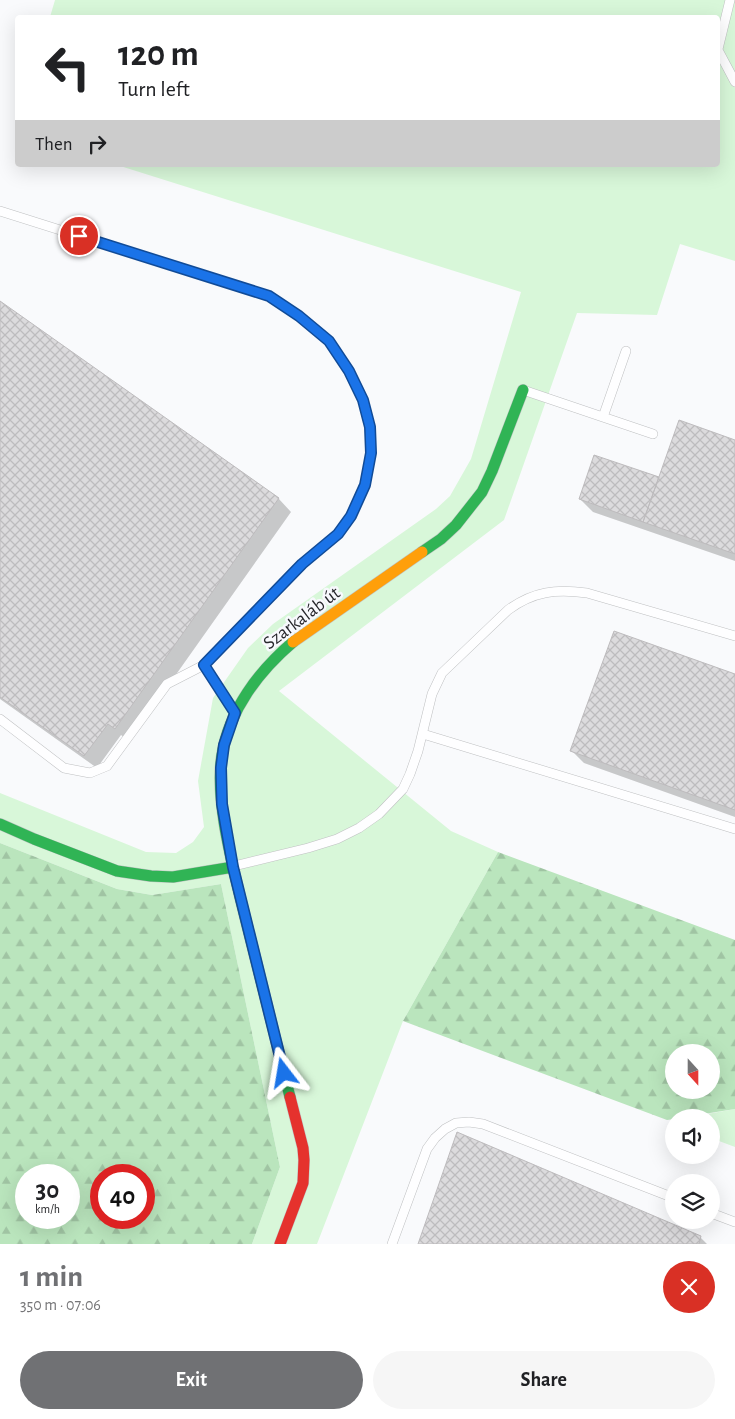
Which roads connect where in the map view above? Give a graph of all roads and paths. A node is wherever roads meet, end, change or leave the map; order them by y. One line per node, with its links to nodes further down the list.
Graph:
1 (730, 0): 2 (lane)
2 (720, 41)
3 (720, 53): 4 (lane)
4 (735, 82)
5 (1, 212): 11 (lane)
6 (626, 351): 8 (lane)
7 (523, 390): 8 (lane); 12 (street, Szarkaláb út)
8 (603, 417): 9 (lane)
9 (653, 434)
10 (735, 636): 14 (lane)
11 (204, 665): 12 (lane); 13 (lane)
12 (235, 713): 17 (street, Szarkaláb út)
13 (0, 718)
14 (422, 734): 16 (lane); 17 (lane)
15 (0, 824): 17 (street)
16 (735, 829)
17 (233, 867): 21 (street, Szarkaláb út)
18 (665, 1194): 22 (lane)
19 (720, 1216): 20 (lane)
20 (735, 1222)
21 (280, 1244)
22 (392, 1244)

